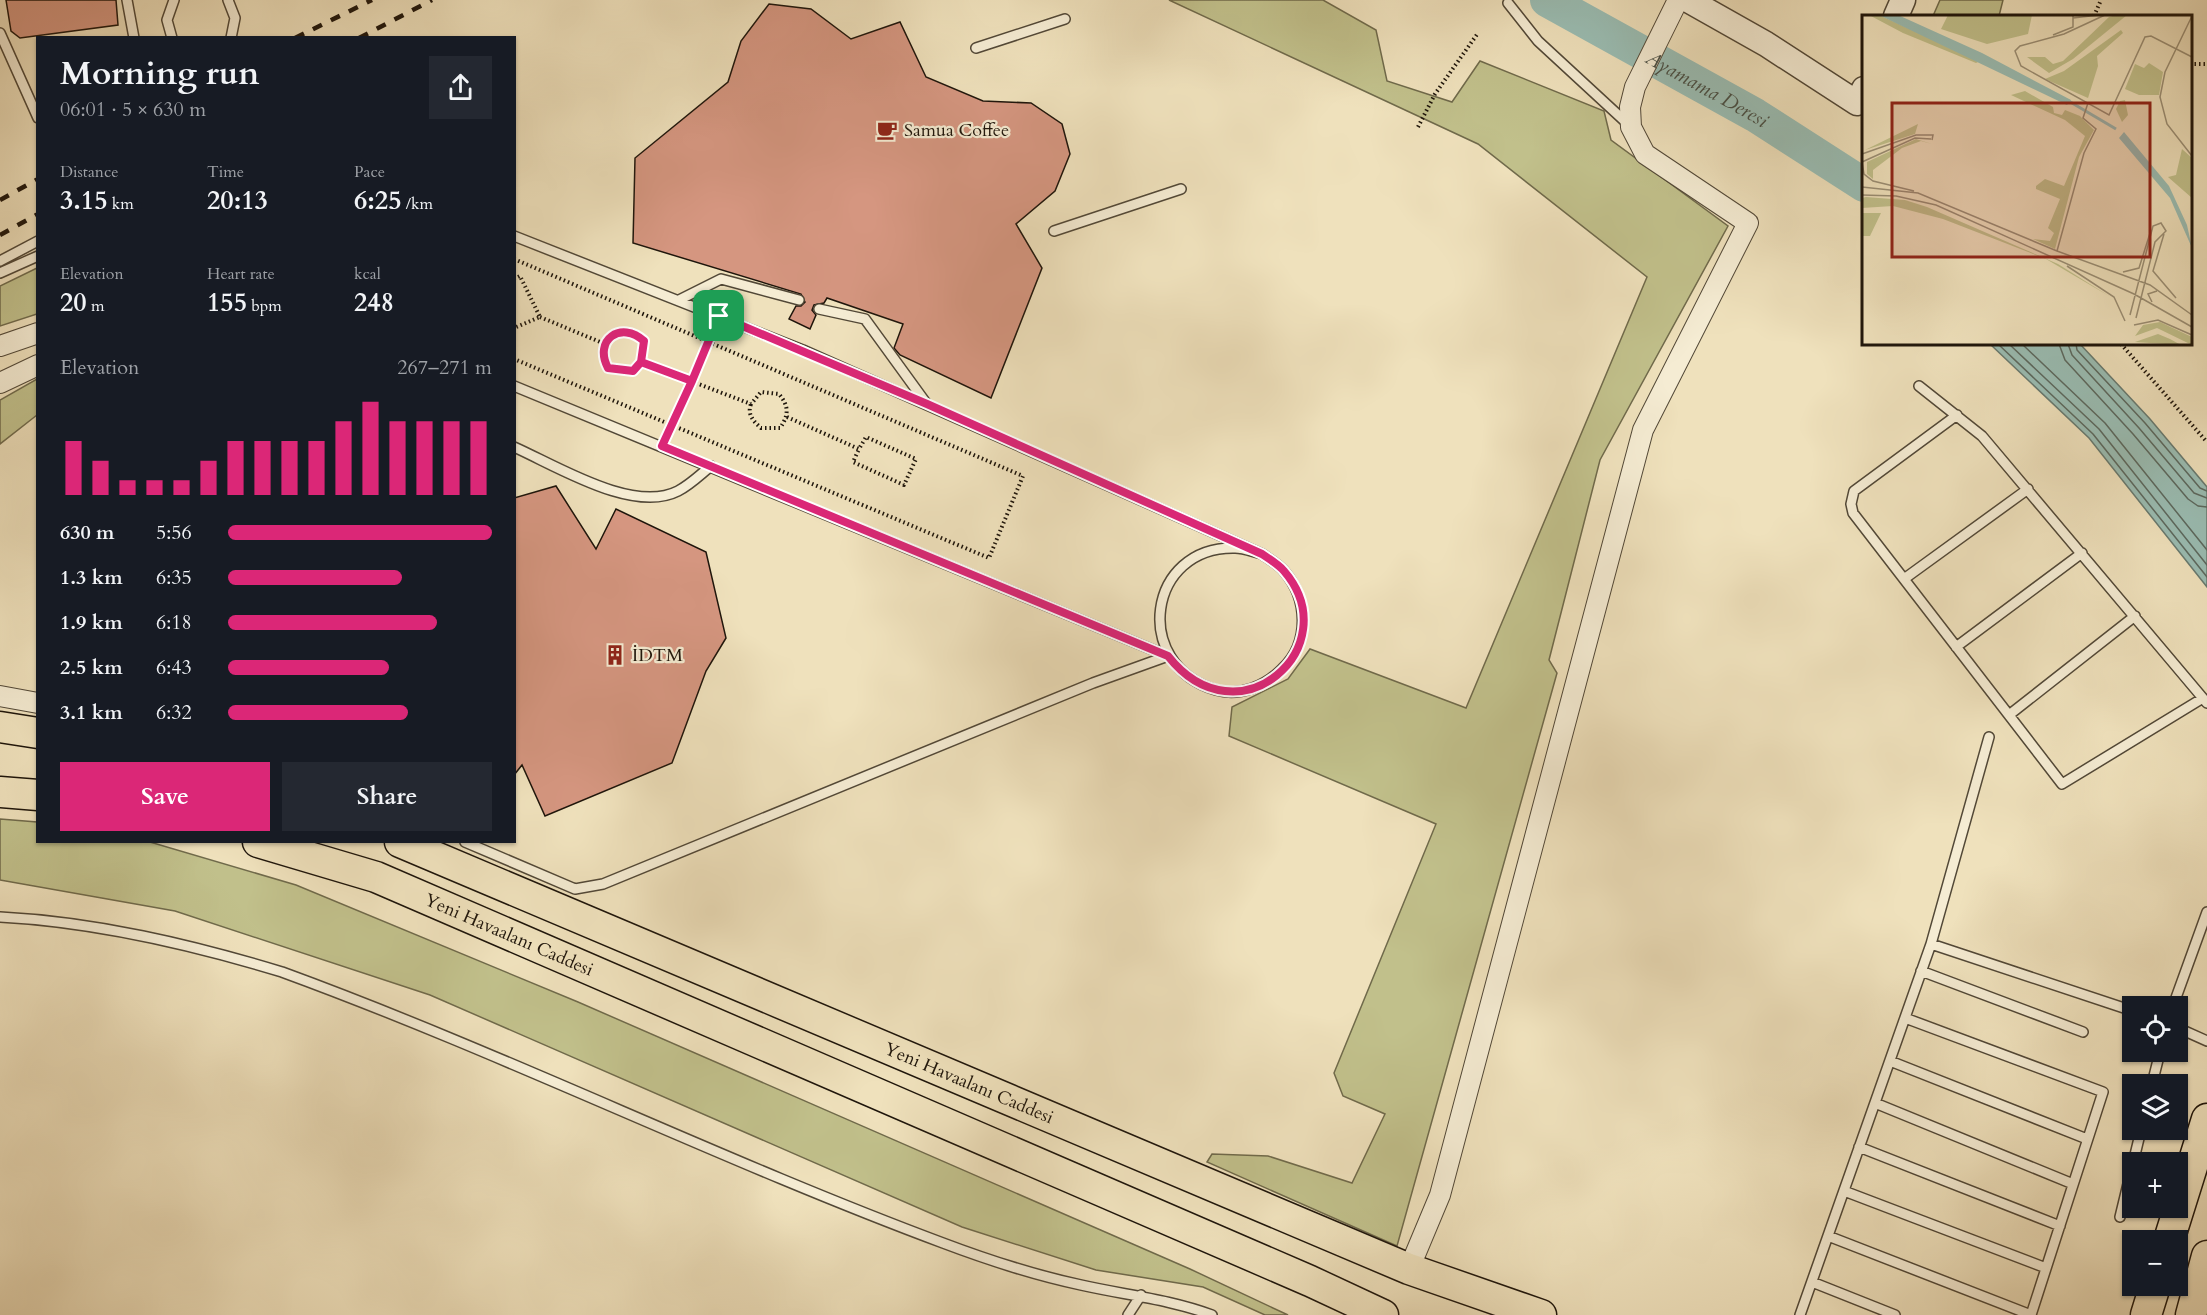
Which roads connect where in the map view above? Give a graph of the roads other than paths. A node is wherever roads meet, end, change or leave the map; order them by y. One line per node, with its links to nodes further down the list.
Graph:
1 (127, 0): 13 (lane)
2 (167, 0): 11 (lane)
3 (174, 0): 11 (lane)
4 (228, 0): 10 (lane)
5 (1903, 0): 8 (street)
6 (1508, 3): 19 (lane)
7 (1679, 4): 17 (street); 19 (street)
8 (1896, 15)
9 (1065, 19): 16 (lane)
10 (235, 26): 14 (lane); 15 (lane)
11 (169, 31)
12 (0, 33): 18 (lane)
13 (134, 36)
14 (232, 36)
15 (237, 36)
16 (976, 48)
17 (1860, 96)
18 (36, 114)
19 (1631, 127): 83 (street)
20 (1181, 189): 21 (lane)
21 (1054, 231)
22 (516, 237): 27 (lane)
23 (36, 242): 25 (lane)
24 (36, 257): 26 (lane)
25 (0, 261)
26 (0, 273)
27 (679, 300): 28 (lane); 36 (lane)
28 (799, 300)
29 (819, 309): 36 (lane)
30 (36, 334): 31 (street)
31 (0, 346)
32 (36, 366): 33 (street)
33 (0, 383)
34 (1919, 386): 37 (lane)
35 (516, 387): 39 (lane)
36 (927, 404): 42 (lane)
37 (1957, 415): 40 (lane); 43 (lane)
38 (516, 448): 39 (lane)
39 (711, 466): 46 (lane)
40 (2028, 489): 41 (lane); 43 (lane)
41 (2082, 552): 44 (lane); 45 (lane)
42 (1262, 554): 46 (lane); 46 (lane)
43 (1904, 579): 45 (lane)
44 (2135, 616): 48 (lane); 50 (lane)
45 (1956, 647): 50 (lane)
46 (1168, 656): 58 (lane)
47 (0, 696): 49 (street)
48 (2205, 700): 50 (lane)
49 (36, 703)
50 (2009, 715)
51 (0, 727): 52 (main road)
52 (36, 733)
53 (1989, 737): 61 (lane)
54 (0, 792): 55 (main road)
55 (36, 795)
56 (261, 843): 84 (main road, Yeni Havaalanı Caddesi)
57 (402, 843): 83 (main road, Yeni Havaalanı Caddesi)
58 (467, 843)
59 (2207, 912): 63 (lane)
60 (0, 917): 86 (lane)
61 (1931, 944): 62 (lane); 64 (lane)
62 (1921, 971): 65 (lane); 66 (lane)
63 (2177, 996)
64 (2122, 1007)
65 (1905, 1018): 69 (lane); 72 (lane)
66 (2083, 1032)
67 (2188, 1032): 68 (lane)
68 (2207, 1041)
69 (1890, 1061): 70 (lane); 72 (lane)
70 (1875, 1103): 74 (lane); 75 (lane)
71 (2207, 1119): 79 (main road)
72 (2087, 1139): 75 (lane)
73 (2139, 1140): 77 (lane)
74 (1859, 1147): 76 (lane); 78 (lane)
75 (2073, 1184): 78 (lane)
76 (1844, 1191): 80 (lane); 82 (lane)
77 (2120, 1217)
78 (2060, 1226): 82 (lane)
79 (2172, 1230)
80 (1828, 1236): 85 (lane); 96 (lane)
81 (2207, 1256): 98 (main road)
82 (2046, 1268): 96 (lane)
83 (1409, 1269): 93 (main road, Yeni Havaalanı Caddesi)
84 (1310, 1281): 91 (main road); 92 (main road, Yeni Havaalanı Caddesi)
85 (1812, 1282): 94 (lane); 95 (lane)
86 (1141, 1295): 88 (lane); 89 (lane)
87 (2152, 1296): 97 (main road)
88 (1188, 1310): 90 (lane)
89 (1128, 1315)
90 (1212, 1315)
91 (1363, 1315)
92 (1383, 1315)
93 (1541, 1315)
94 (1800, 1315)
95 (1895, 1315)
96 (2031, 1315)
97 (2146, 1315)
98 (2191, 1315)

